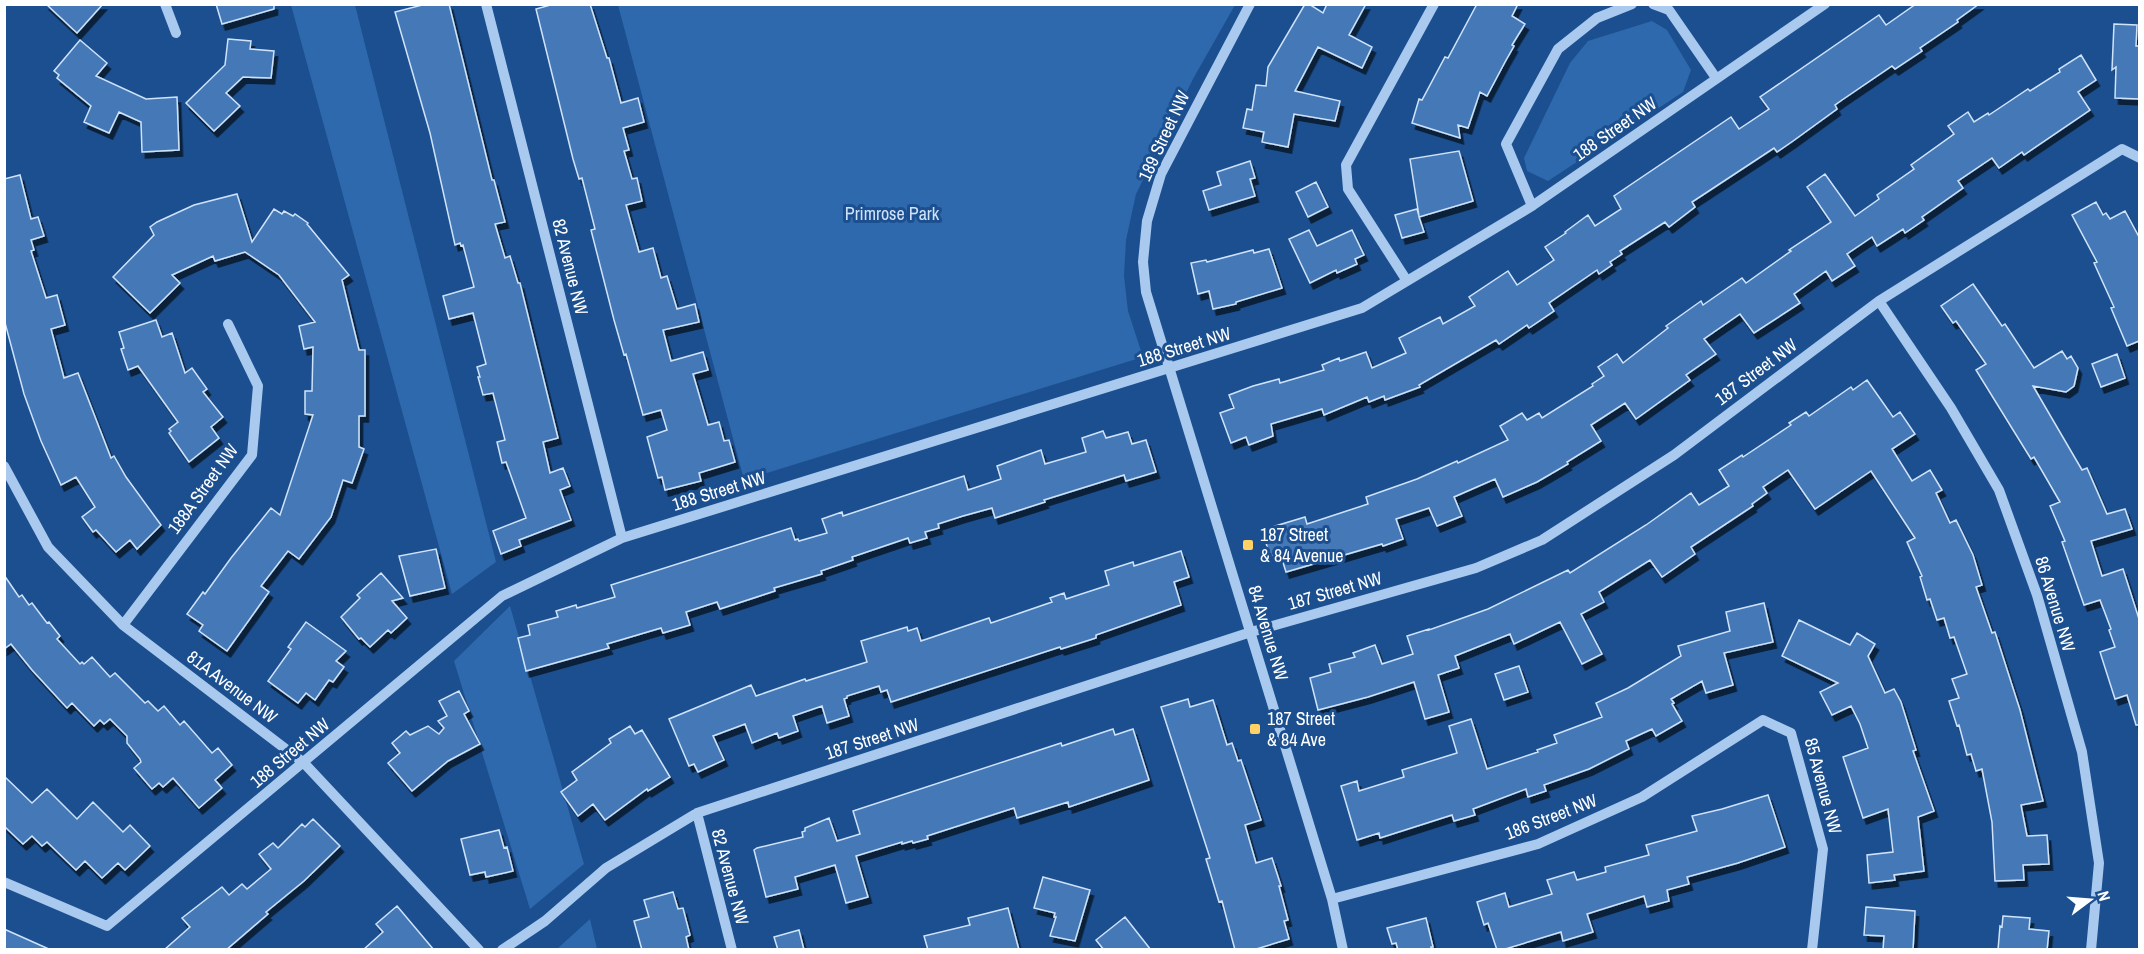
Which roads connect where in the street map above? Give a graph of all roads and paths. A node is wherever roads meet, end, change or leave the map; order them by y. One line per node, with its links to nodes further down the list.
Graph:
1 (165, 4): 8 (street)
2 (486, 4): 18 (street, 82 Avenue NW)
3 (1250, 4): 13 (street, 189 Street NW)
4 (1434, 4): 12 (street)
5 (1632, 4): 11 (street)
6 (1653, 4): 9 (street)
7 (1825, 4): 9 (street, 188 Street NW)
8 (176, 33)
9 (1716, 78): 11 (street, 188 Street NW)
10 (2139, 158): 14 (street, 187 Street NW)
11 (1532, 206): 12 (street, 188 Street NW)
12 (1407, 281): 16 (street, 188 Street NW)
13 (1146, 292): 16 (street, 84 Avenue NW)
14 (1879, 301): 20 (street, 187 Street NW); 31 (street, 86 Avenue NW)
15 (228, 324): 19 (street, 188A Street NW)
16 (1169, 368): 18 (street, 188 Street NW); 20 (street, 84 Avenue NW)
17 (4, 466): 19 (street, 81A Avenue NW)
18 (622, 538): 22 (street, 188 Street NW)
19 (123, 625): 22 (street, 81A Avenue NW)
20 (1251, 632): 23 (street, 187 Street NW); 25 (street, 84 Avenue NW)
21 (1763, 720): 25 (street, 186 Street NW); 30 (street, 85 Avenue NW)
22 (304, 763): 24 (street, 188 Street NW); 26 (street, 81A Avenue NW)
23 (697, 813): 27 (street, 187 Street NW); 28 (street, 82 Avenue NW)
24 (4, 882)
25 (1332, 899): 29 (street, 84 Avenue NW)
26 (480, 950)
27 (502, 950)
28 (732, 950)
29 (1344, 950)
30 (1812, 950)
31 (2091, 950)

